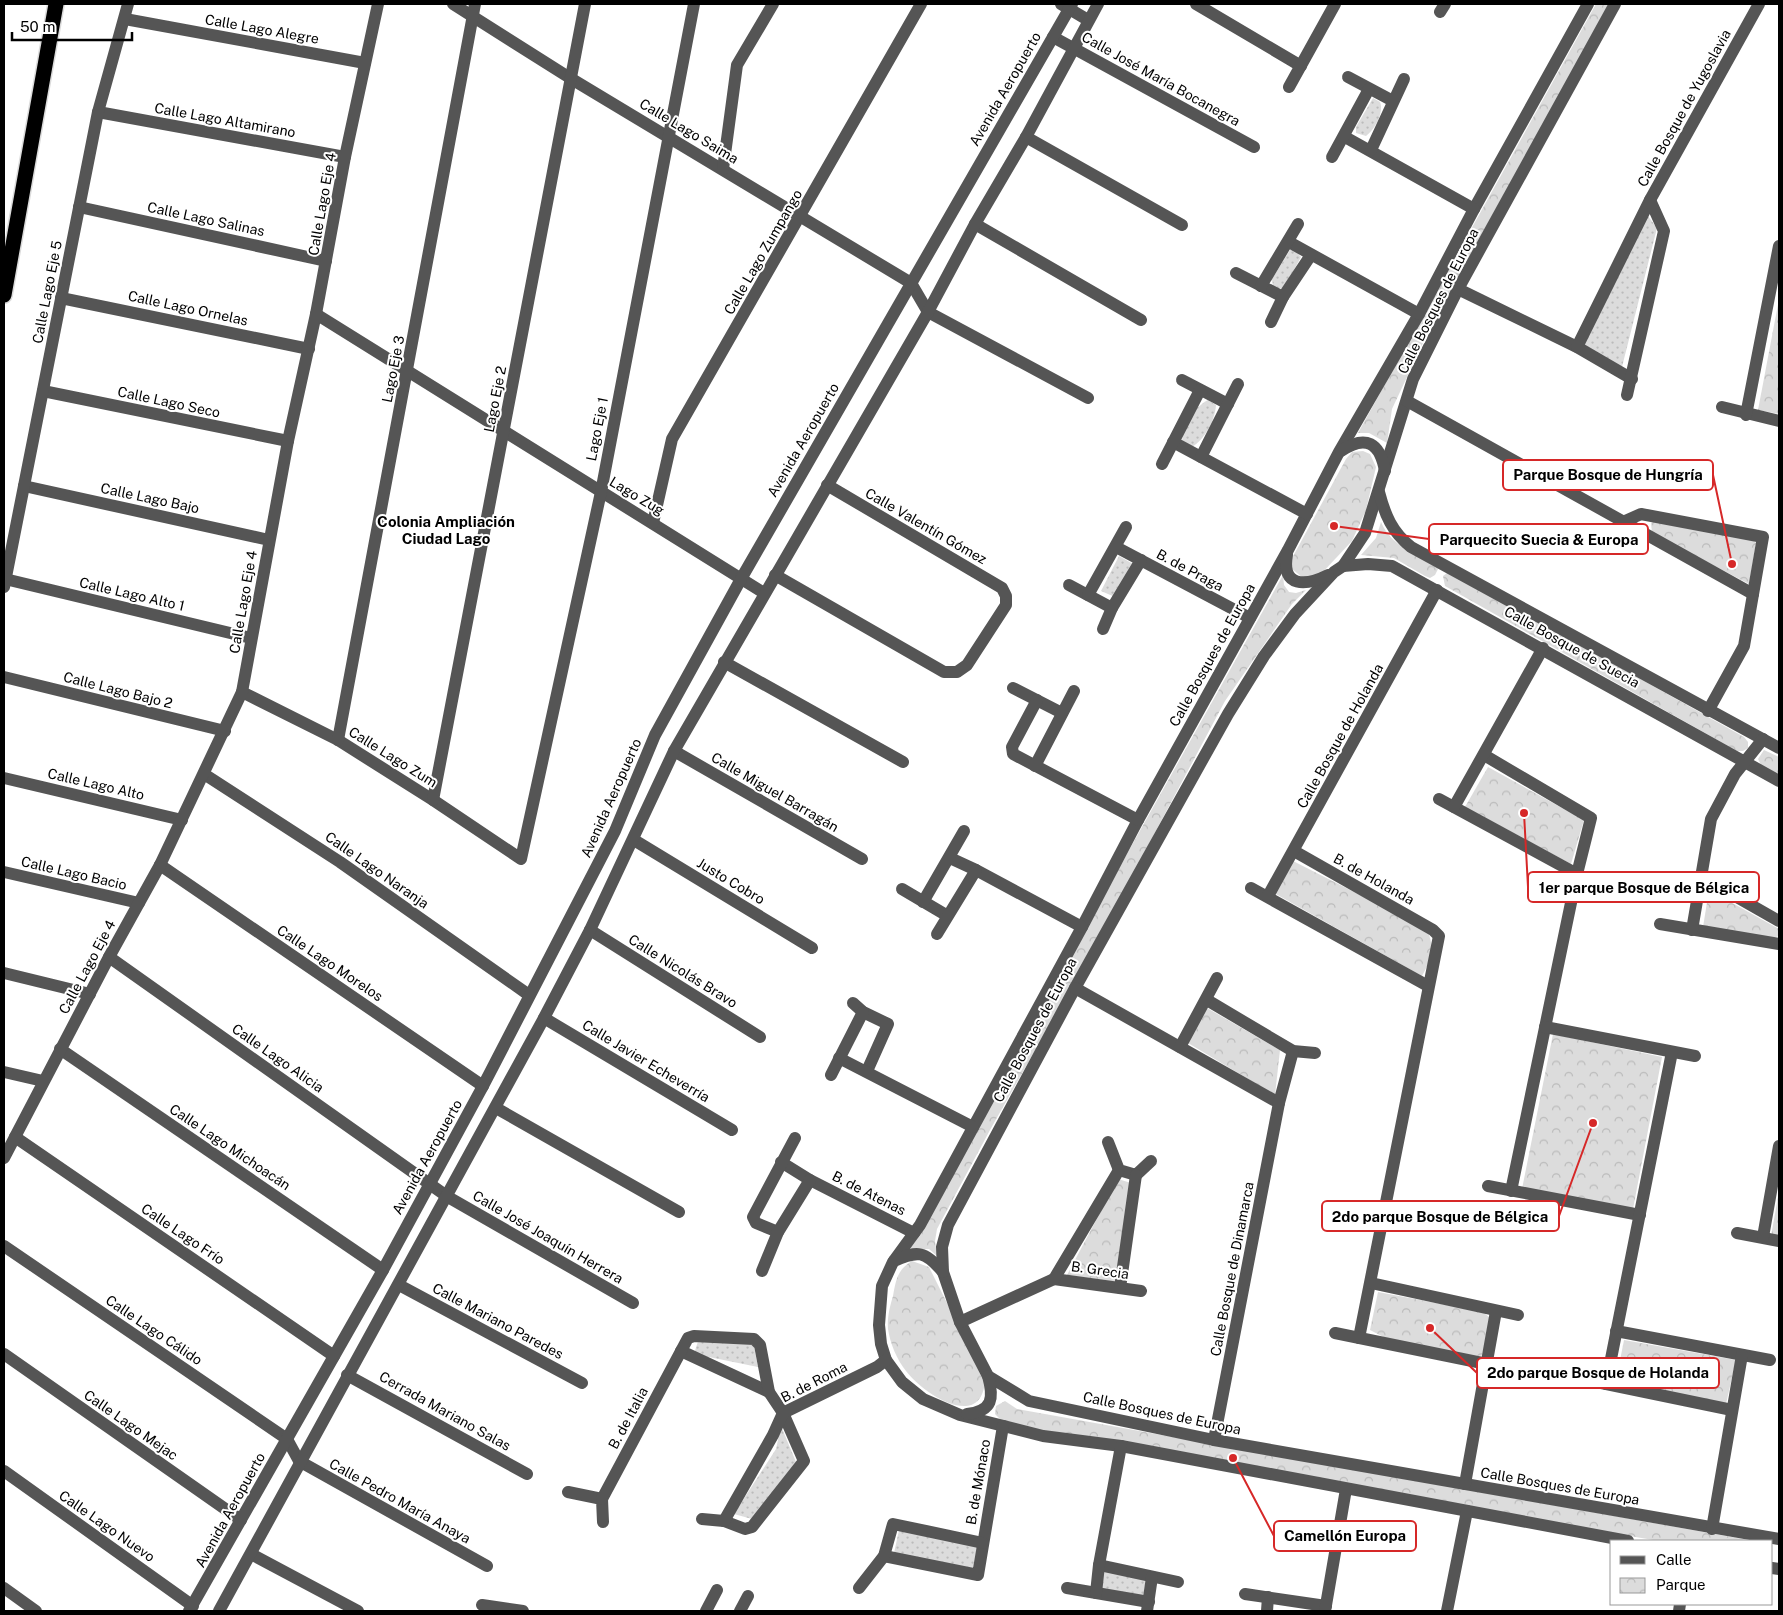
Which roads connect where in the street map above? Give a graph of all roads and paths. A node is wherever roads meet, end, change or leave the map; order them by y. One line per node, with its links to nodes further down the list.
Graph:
1 (56, 4): 54 (highway)
2 (128, 4): 17 (street, Calle Lago Eje 5)
3 (378, 4): 21 (street, Calle Lago Eje 4)
4 (453, 4): 16 (street, Calle Lago Saima)
5 (585, 4): 24 (street, Lago Eje 2)
6 (694, 4): 30 (street, Lago Eje 1)
7 (773, 4): 37 (street)
8 (921, 4): 41 (street, Calle Lago Zumpango)
9 (1098, 4): 18 (street)
10 (1196, 4): 22 (street)
11 (1335, 4): 22 (street)
12 (1615, 4): 53 (street, Calle Bosques de Europa)
13 (1759, 4): 38 (street, Calle Bosque de Yugoslavia)
14 (1583, 5): 40 (street, Calle Bosques de Europa)
15 (1068, 6): 18 (street); 19 (street, Avenida Aeropuerto)
16 (474, 10): 24 (street, Calle Lago Saima); 64 (street, Lago Eje 3)
17 (125, 19): 21 (street, Calle Lago Alegre); 29 (street, Calle Lago Eje 5)
18 (1088, 20): 20 (street)
19 (1053, 38): 20 (street, Calle José María Bocanegra); 51 (street, Avenida Aeropuerto)
20 (1074, 49): 31 (street); 33 (street, Calle José María Bocanegra)
21 (365, 63): 36 (street, Calle Lago Eje 4)
22 (1301, 66): 26 (street)
23 (1348, 76): 27 (street)
24 (570, 78): 30 (street, Calle Lago Saima); 77 (street, Lago Eje 2)
25 (1404, 79): 28 (street)
26 (1289, 87)
27 (1369, 89): 28 (street); 32 (street)
28 (1393, 101): 34 (street)
29 (98, 112): 36 (street, Calle Lago Altamirano); 39 (street, Calle Lago Eje 5)
30 (669, 136): 37 (street, Calle Lago Saima); 86 (street, Lago Eje 1)
31 (1026, 137): 42 (street); 44 (street)
32 (1345, 137): 34 (street); 35 (street)
33 (1254, 147)
34 (1371, 150): 40 (street)
35 (1332, 157)
36 (345, 158): 48 (street, Calle Lago Eje 4)
37 (722, 169): 41 (street, Calle Lago Saima)
38 (1650, 200): 63 (street, Calle Bosque de Yugoslavia); 65 (street, Calle Bosque de Yugoslavia)
39 (79, 207): 48 (street, Calle Lago Salinas); 56 (street, Calle Lago Eje 5)
40 (1474, 209): 59 (street, Calle Bosques de Europa)
41 (802, 216): 51 (street, Calle Lago Saima); 90 (street, Calle Lago Zumpango)
42 (975, 224): 57 (street); 60 (street)
43 (1298, 224): 45 (street)
44 (1182, 225)
45 (1289, 242): 47 (street); 52 (street)
46 (1779, 246): 50 (street)
47 (1311, 254): 55 (street); 59 (street)
48 (326, 261): 58 (street, Calle Lago Eje 4)
49 (1236, 274): 52 (street)
50 (1775, 282): 75 (street)
51 (911, 283): 57 (street); 98 (street, Avenida Aeropuerto)
52 (1261, 286): 55 (street)
53 (1458, 289): 63 (street); 72 (street, Calle Bosques de Europa)
54 (4, 295)
55 (1284, 297): 61 (street)
56 (61, 298): 62 (street, Calle Lago Ornelas); 69 (street, Calle Lago Eje 5)
57 (928, 312): 71 (street); 84 (street)
58 (316, 314): 62 (street, Calle Lago Eje 4); 64 (street, Lago Zug)
59 (1419, 314): 80 (street, Calle Bosques de Europa)
60 (1142, 320)
61 (1272, 322)
62 (309, 348): 78 (street, Calle Lago Eje 4)
63 (1577, 348): 65 (street)
64 (408, 370): 77 (street, Lago Zug); 120 (street, Lago Eje 3)
65 (1632, 379): 70 (street, Calle Bosque de Yugoslavia)
66 (1182, 380): 68 (street)
67 (1238, 384): 73 (street)
68 (1200, 390): 73 (street); 79 (street)
69 (43, 391): 78 (street, Calle Lago Seco); 85 (street, Calle Lago Eje 5)
70 (1627, 395)
71 (1088, 398)
72 (1407, 401): 83 (street, Calle Bosques de Europa); 89 (street)
73 (1228, 404): 81 (street)
74 (1722, 407): 75 (street)
75 (1746, 415): 76 (street)
76 (1779, 421)
77 (504, 432): 86 (street, Lago Zug); 131 (street, Lago Eje 2)
78 (288, 441): 92 (street, Calle Lago Eje 4)
79 (1173, 442): 81 (street); 82 (street)
80 (1339, 452): 83 (street); 88 (street, Calle Bosques de Europa)
81 (1201, 457): 88 (street)
82 (1162, 464)
83 (1385, 474): 87 (street, Calle Bosques de Europa)
84 (827, 485): 97 (street); 97 (street, Calle Valentín Gómez)
85 (24, 486): 92 (street, Calle Lago Bajo); 99 (street, Calle Lago Eje 5)
86 (601, 492): 90 (street, Lago Zug); 141 (street, Lago Eje 1)
87 (1379, 492): 96 (street, Calle Bosques de Europa); 116 (street, Calle Bosque de Suecia)
88 (1307, 514): 94 (street, Calle Bosques de Europa)
89 (1623, 522): 103 (street); 103 (street)
90 (653, 523): 98 (street, Lago Zug)
91 (1126, 527): 93 (street)
92 (269, 540): 108 (street, Calle Lago Eje 4)
93 (1116, 547): 95 (street, B. de Praga); 104 (street)
94 (1288, 550): 96 (street); 106 (street, Calle Bosques de Europa)
95 (1141, 560): 105 (street); 106 (street, B. de Praga)
96 (1339, 569): 101 (street, Calle Bosque de Suecia); 166 (street, Calle Bosques de Europa)
97 (775, 575): 102 (street)
98 (741, 579): 102 (street, Lago Zug); 132 (street, Avenida Aeropuerto)
99 (4, 583): 108 (street, Calle Lago Alto 1)
100 (1069, 585): 104 (street)
101 (1437, 590): 109 (street, Calle Bosque de Suecia); 139 (street, Calle Bosque de Holanda)
102 (764, 593): 110 (street)
103 (1753, 594): 116 (street)
104 (1088, 595): 105 (street)
105 (1112, 608): 107 (street)
106 (1250, 618): 136 (street, Calle Bosques de Europa)
107 (1103, 629)
108 (251, 638): 114 (street, Calle Lago Eje 4)
109 (1543, 648): 123 (street); 124 (street, Calle Bosque de Suecia)
110 (724, 662): 122 (street); 125 (street)
111 (4, 677): 118 (street, Calle Lago Bajo 2)
112 (1013, 688): 115 (street)
113 (1074, 691): 117 (street)
114 (242, 692): 118 (street, Calle Lago Eje 4); 120 (street, Calle Lago Zum)
115 (1036, 700): 117 (street); 126 (street)
116 (1708, 711): 119 (street, Calle Bosque de Suecia)
117 (1062, 713): 126 (street)
118 (225, 731): 127 (street, Calle Lago Eje 4)
119 (1763, 739): 121 (street, Calle Bosque de Suecia); 124 (street)
120 (338, 740): 131 (street, Calle Lago Zum)
121 (1779, 748)
122 (674, 751): 134 (street); 142 (street, Calle Miguel Barragán)
123 (1484, 755): 133 (street); 146 (street)
124 (1746, 761): 129 (street, Calle Bosque de Suecia); 147 (street)
125 (903, 762)
126 (1035, 766): 136 (street)
127 (204, 774): 135 (street, Calle Lago Eje 4); 168 (street, Calle Lago Naranja)
128 (4, 778): 135 (street, Calle Lago Alto)
129 (1779, 781)
130 (1439, 799): 133 (street)
131 (433, 800): 141 (street, Calle Lago Zum)
132 (628, 802): 134 (street); 168 (street, Avenida Aeropuerto)
133 (1454, 807): 146 (street)
134 (647, 810): 138 (street)
135 (182, 820): 143 (street, Calle Lago Eje 4)
136 (1138, 820): 156 (street, Calle Bosques de Europa)
137 (964, 832): 140 (street)
138 (634, 840): 157 (street); 161 (street, Justo Cobro)
139 (1294, 851): 150 (street, Calle Bosque de Holanda); 165 (street, B. de Holanda)
140 (950, 858): 144 (street); 151 (street)
141 (520, 859)
142 (862, 859)
143 (160, 865): 152 (street, Calle Lago Eje 4); 186 (street, Calle Lago Morelos)
144 (976, 870): 153 (street); 156 (street)
145 (4, 872): 152 (street, Calle Lago Bacio)
146 (1577, 874): 173 (street)
147 (1700, 876): 154 (street); 158 (street)
148 (1251, 888): 150 (street)
149 (902, 889): 151 (street)
150 (1268, 896): 165 (street)
151 (923, 902): 153 (street)
152 (138, 903): 162 (street, Calle Lago Eje 4)
153 (946, 915): 159 (street)
154 (1779, 921)
155 (1660, 924): 158 (street)
156 (1082, 927): 189 (street, Calle Bosques de Europa)
157 (590, 930): 172 (street); 174 (street, Calle Nicolás Bravo)
158 (1692, 930): 160 (street)
159 (937, 934)
160 (1779, 944)
161 (812, 948)
162 (109, 957): 167 (street, Calle Lago Eje 4); 201 (street, Calle Lago Alicia)
163 (4, 973): 167 (street)
164 (1217, 978): 169 (street)
165 (1428, 986): 219 (street)
166 (1075, 988): 175 (street); 217 (street, Calle Bosques de Europa)
167 (90, 994): 176 (street, Calle Lago Eje 4)
168 (529, 995): 186 (street, Avenida Aeropuerto)
169 (1206, 1000): 175 (street); 177 (street)
170 (853, 1003): 171 (street)
171 (863, 1012): 181 (street); 182 (street)
172 (544, 1018): 188 (street); 190 (street, Calle Javier Echeverría)
173 (1545, 1027): 178 (street); 204 (street)
174 (760, 1037)
175 (1180, 1047): 187 (street)
176 (60, 1048): 185 (street, Calle Lago Eje 4); 215 (street, Calle Lago Michoacán)
177 (1293, 1051): 179 (street); 187 (street, Calle Bosque de Dinamarca)
178 (1672, 1052): 180 (street); 207 (street)
179 (1315, 1053)
180 (1695, 1056)
181 (839, 1058): 182 (street); 184 (street)
182 (867, 1071): 189 (street)
183 (4, 1072): 185 (street)
184 (831, 1075)
185 (43, 1081): 191 (street, Calle Lago Eje 4)
186 (483, 1086): 201 (street, Avenida Aeropuerto)
187 (1279, 1103): 248 (street, Calle Bosque de Dinamarca)
188 (496, 1108): 205 (street); 206 (street)
189 (973, 1127): 209 (street, Calle Bosques de Europa)
190 (732, 1130)
191 (15, 1137): 195 (street, Calle Lago Eje 4); 233 (street, Calle Lago Frío)
192 (795, 1138): 196 (street)
193 (1108, 1142): 198 (street)
194 (1779, 1146): 203 (street)
195 (4, 1158)
196 (781, 1162): 200 (street, B. de Atenas); 208 (street)
197 (1151, 1162): 199 (street)
198 (1119, 1170): 199 (street); 218 (street)
199 (1136, 1175): 221 (street)
200 (810, 1180): 208 (street, B. de Atenas); 209 (street, B. de Atenas)
201 (429, 1184): 205 (street, Calle Lago Alicia); 215 (street, Avenida Aeropuerto)
202 (1488, 1186): 204 (street)
203 (1776, 1187): 211 (street)
204 (1511, 1191): 207 (street)
205 (448, 1197): 220 (street); 223 (street, Calle José Joaquín Herrera)
206 (679, 1212)
207 (1640, 1215): 227 (street)
208 (778, 1232): 216 (street, B. de Atenas)
209 (914, 1233): 214 (street, Calle Bosques de Europa)
210 (1737, 1233): 211 (street)
211 (1763, 1237): 212 (street)
212 (1779, 1240)
213 (4, 1246): 247 (street, Calle Lago Cálido)
214 (893, 1262): 217 (street); 234 (street, Calle Bosques de Europa)
215 (383, 1270): 233 (street, Avenida Aeropuerto)
216 (762, 1271)
217 (943, 1272): 226 (street, Calle Bosques de Europa)
218 (1054, 1279): 221 (street, B. Grecia); 226 (street)
219 (1371, 1283): 224 (street); 229 (street)
220 (399, 1285): 237 (street); 240 (street, Calle Mariano Paredes)
221 (1120, 1288): 222 (street, B. Grecia)
222 (1141, 1291)
223 (633, 1304)
224 (1496, 1312): 225 (street); 236 (street)
225 (1518, 1315)
226 (960, 1322): 238 (street, Calle Bosques de Europa)
227 (1616, 1331): 232 (street); 241 (street)
228 (1335, 1333): 229 (street)
229 (1358, 1338): 236 (street)
230 (681, 1351): 242 (street, B. de Italia); 242 (street, B. de Italia); 256 (street, B. de Italia)
231 (4, 1354): 259 (street, Calle Lago Mejac)
232 (1742, 1355): 235 (street); 243 (street)
233 (334, 1356): 247 (street, Avenida Aeropuerto)
234 (886, 1360): 244 (street, B. de Roma); 245 (street, Calle Bosques de Europa)
235 (1770, 1360)
236 (1487, 1364): 253 (street)
237 (347, 1375): 250 (street); 252 (street, Cerrada Mariano Salas)
238 (988, 1376): 245 (street); 248 (street, Calle Bosques de Europa)
239 (1587, 1380): 241 (street)
240 (582, 1383)
241 (1606, 1384): 243 (street)
242 (768, 1392): 244 (street, B. de Italia)
243 (1732, 1410): 262 (street)
244 (783, 1413): 260 (street, B. de Roma); 260 (street, B. de Italia)
245 (960, 1414): 246 (street, Calle Bosques de Europa)
246 (1003, 1426): 249 (street, Calle Bosques de Europa); 265 (street, B. de Mónaco)
247 (287, 1439): 250 (street); 259 (street, Avenida Aeropuerto)
248 (1214, 1440): 253 (street, Calle Bosques de Europa)
249 (1121, 1446): 254 (street, Calle Bosques de Europa); 268 (street)
250 (299, 1461): 266 (street); 269 (street, Calle Pedro María Anaya)
251 (4, 1471): 282 (street, Calle Lago Nuevo)
252 (527, 1474)
253 (1465, 1484): 262 (street, Calle Bosques de Europa)
254 (1346, 1489): 257 (street, Calle Bosques de Europa); 283 (street)
255 (568, 1492): 256 (street)
256 (602, 1499): 261 (street)
257 (1467, 1511): 264 (street, Calle Bosques de Europa); 291 (street)
258 (702, 1519): 260 (street)
259 (241, 1520): 282 (street, Avenida Aeropuerto)
260 (724, 1521)
261 (604, 1522)
262 (1712, 1529): 263 (street, Calle Bosques de Europa)
263 (1779, 1539)
264 (1623, 1540)
265 (983, 1544): 267 (street, B. de Mónaco); 267 (street, B. de Mónaco)
266 (251, 1554): 285 (street); 286 (street)
267 (884, 1556): 273 (street, B. de Mónaco)
268 (1099, 1565): 270 (street); 276 (street)
269 (487, 1566)
270 (1152, 1576): 271 (street); 281 (street)
271 (1178, 1582)
272 (4, 1588): 284 (street)
273 (859, 1588)
274 (1067, 1588): 276 (street)
275 (717, 1590): 288 (street)
276 (1096, 1593): 281 (street)
277 (1245, 1594): 279 (street)
278 (748, 1596): 289 (street)
279 (1268, 1597): 283 (street); 290 (street)
280 (482, 1605): 287 (street)
281 (1148, 1607)
282 (191, 1608)
283 (1325, 1608)
284 (36, 1611)
285 (218, 1611)
286 (358, 1611)
287 (523, 1611)
288 (706, 1611)
289 (740, 1611)
290 (1267, 1611)
291 (1447, 1611)

